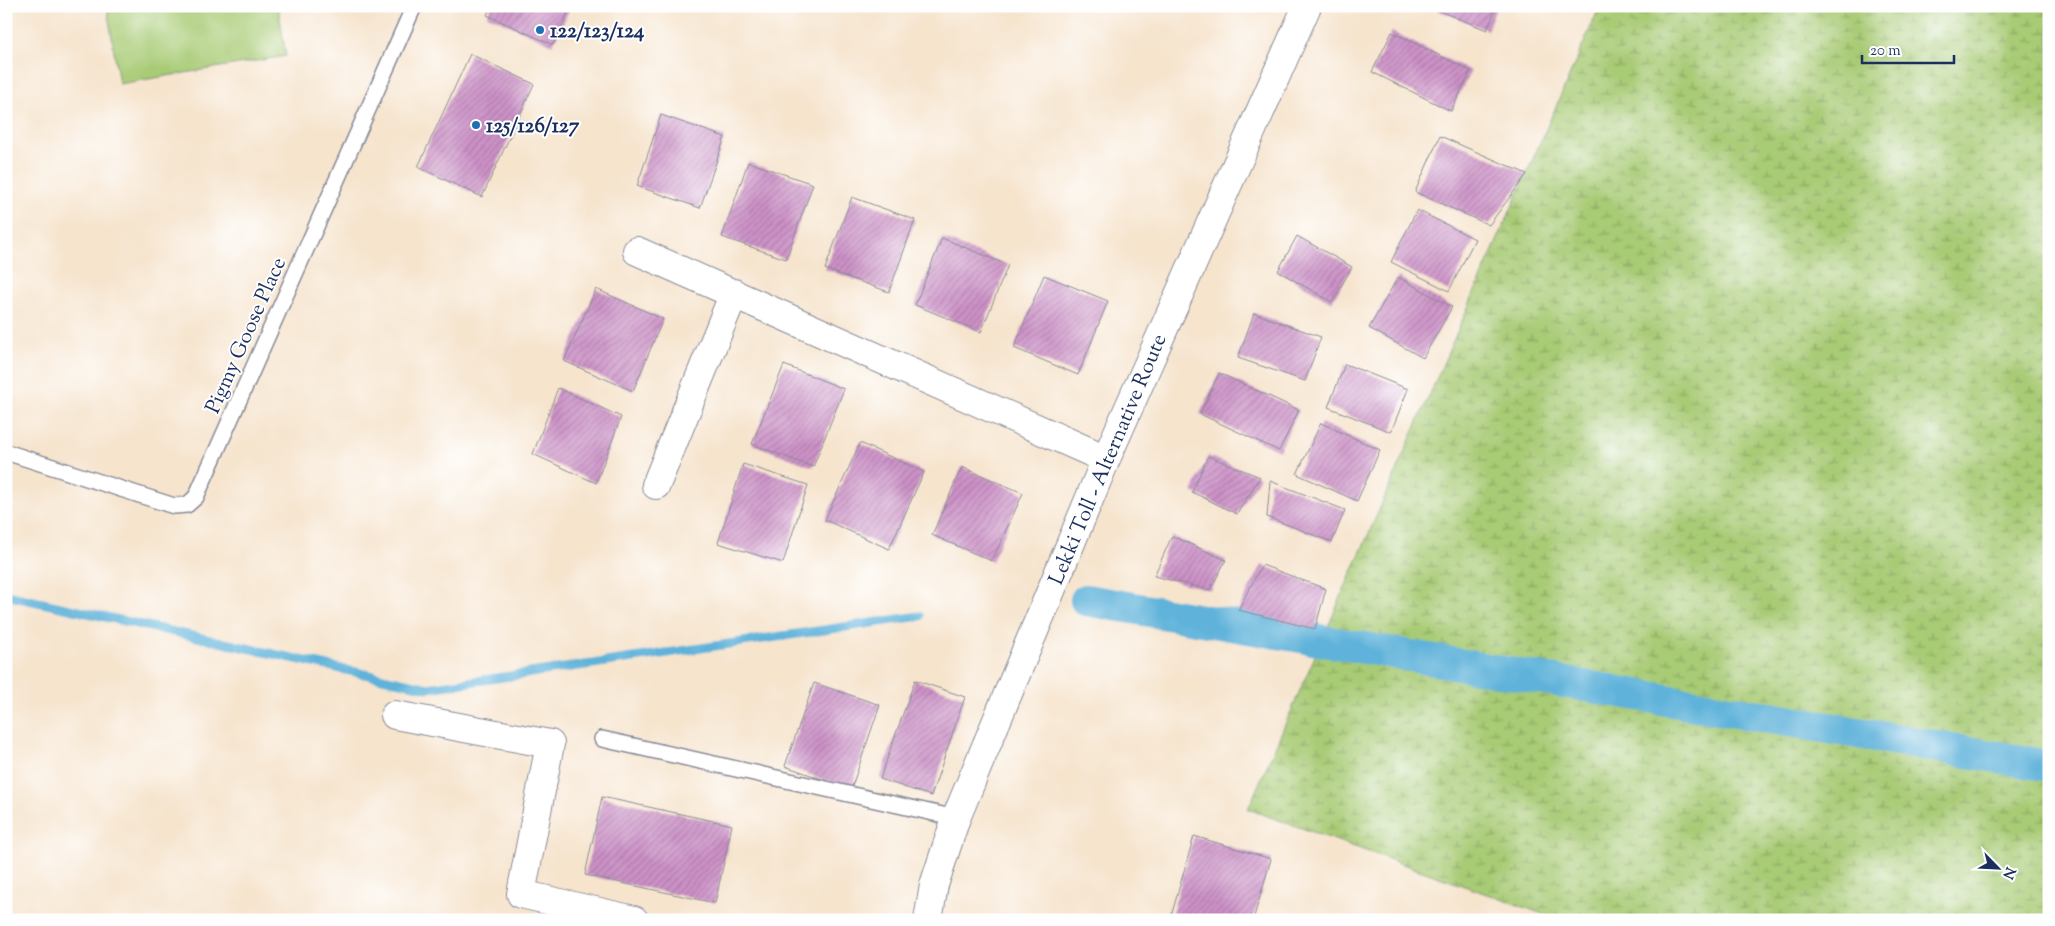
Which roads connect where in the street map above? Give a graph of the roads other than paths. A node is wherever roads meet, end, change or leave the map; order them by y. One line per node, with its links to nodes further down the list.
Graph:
1 (414, 6): 5 (lane, Pigmy Goose Place)
2 (1307, 6): 6 (street, Lekki Toll - Alternative Route)
3 (637, 251): 4 (street)
4 (734, 293): 6 (street); 7 (street)
5 (6, 452)
6 (1106, 458): 10 (street, Lekki Toll - Alternative Route)
7 (656, 485)
8 (395, 715): 11 (street)
9 (602, 739): 10 (lane)
10 (956, 818): 12 (street, Lekki Toll - Alternative Route)
11 (634, 920)
12 (928, 920)

